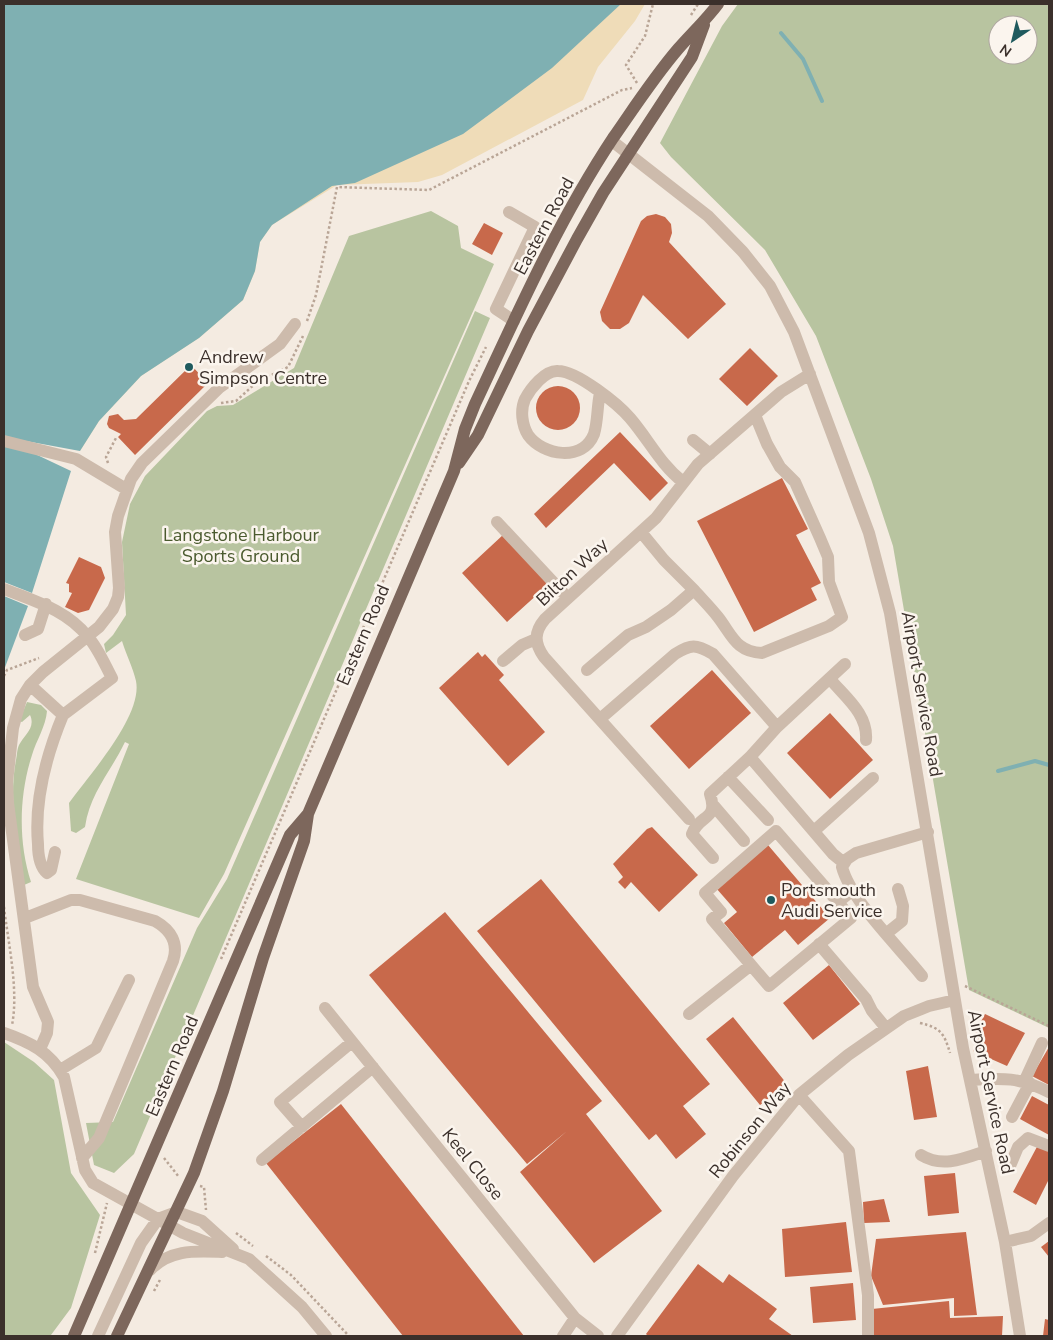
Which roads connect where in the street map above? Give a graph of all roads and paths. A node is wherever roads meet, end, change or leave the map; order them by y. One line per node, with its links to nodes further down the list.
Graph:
1 (653, 4): 7 (path)
2 (698, 4): 4 (path)
3 (718, 4): 5 (main road, Eastern Road)
4 (690, 18)
5 (705, 20): 9 (main road, Eastern Road); 10 (main road, Eastern Road)
6 (644, 79): 7 (path)
7 (639, 86): 8 (path)
8 (634, 94)
9 (612, 140): 10 (street, Airport Service Road); 12 (main road, Eastern Road)
10 (629, 152): 15 (street, Airport Service Road); 22 (main road, Eastern Road)
11 (509, 212): 12 (street)
12 (514, 321): 22 (main road, Eastern Road)
13 (295, 324): 25 (street)
14 (487, 346): 64 (path)
15 (810, 374): 17 (street, Bilton Way); 52 (street, Airport Service Road)
16 (600, 393): 16 (street); 24 (street)
17 (755, 415): 21 (street, Bilton Way); 29 (street)
18 (116, 438): 23 (path)
19 (693, 440): 21 (street)
20 (4, 441): 23 (street)
21 (710, 454): 24 (street, Bilton Way)
22 (454, 471): 48 (main road, Eastern Road)
23 (111, 479): 25 (street)
24 (683, 482): 27 (street, Bilton Way)
25 (126, 489): 33 (street)
26 (498, 522): 30 (street)
27 (641, 532): 29 (street); 30 (street, Bilton Way)
28 (4, 589): 31 (street)
29 (694, 590): 37 (street)
30 (568, 598): 34 (street, Bilton Way)
31 (46, 604): 32 (street); 33 (street)
32 (25, 635)
33 (88, 636): 39 (street); 40 (street)
34 (536, 639): 35 (street); 41 (street)
35 (503, 661)
36 (845, 664): 38 (street)
37 (587, 670)
38 (830, 679): 42 (street); 43 (street)
39 (30, 685): 40 (street); 61 (street)
40 (63, 715): 54 (street)
41 (600, 719): 42 (street); 49 (street)
42 (777, 727): 44 (street)
43 (866, 740)
44 (750, 757): 45 (street); 51 (street)
45 (728, 778): 47 (street); 50 (street)
46 (874, 778): 51 (street)
47 (714, 806): 53 (street); 55 (street)
48 (308, 814): 95 (main road, Eastern Road); 96 (main road, Eastern Road)
49 (689, 819)
50 (768, 820)
51 (814, 831): 56 (street)
52 (928, 832): 56 (street); 68 (street, Airport Service Road)
53 (744, 841)
54 (55, 852)
55 (713, 858)
56 (844, 863): 58 (street)
57 (898, 889): 62 (street)
58 (853, 890): 59 (street); 62 (street)
59 (838, 902): 63 (street); 65 (street)
60 (4, 907): 75 (path)
61 (25, 918): 78 (street); 91 (street)
62 (887, 934): 66 (street)
63 (820, 944): 65 (street); 74 (street)
64 (219, 964)
65 (751, 964): 71 (street)
66 (922, 976)
67 (130, 980): 81 (street)
68 (951, 980): 69 (street, Airport Service Road); 73 (path)
69 (955, 1000): 74 (street, Robinson Way); 82 (street, Airport Service Road)
70 (325, 1008): 76 (street, Keel Close)
71 (689, 1014)
72 (919, 1023): 79 (path)
73 (1049, 1026)
74 (886, 1028): 85 (street, Robinson Way)
75 (6, 1034): 78 (street)
76 (352, 1042): 80 (street, Keel Close); 87 (street)
77 (1042, 1043): 83 (street)
78 (40, 1049): 81 (street)
79 (952, 1062)
80 (373, 1067): 87 (street); 106 (street, Keel Close)
81 (60, 1070): 91 (street)
82 (970, 1080): 83 (street); 89 (street, Airport Service Road)
83 (1028, 1082): 84 (street); 86 (street)
84 (1049, 1092)
85 (800, 1095): 113 (street, Robinson Way); 114 (street)
86 (1012, 1117)
87 (302, 1127): 92 (street)
88 (1049, 1146): 93 (street)
89 (986, 1151): 90 (street); 100 (street, Airport Service Road)
90 (921, 1156)
91 (82, 1158): 94 (street)
92 (262, 1160)
93 (1010, 1166)
94 (111, 1193): 95 (street); 102 (path)
95 (132, 1204): 97 (street); 108 (main road, Eastern Road)
96 (177, 1212): 97 (street); 99 (main road, Eastern Road); 101 (street)
97 (158, 1219): 99 (street); 109 (street)
98 (1049, 1223): 100 (street)
99 (171, 1226): 101 (street); 103 (main road, Eastern Road)
100 (1005, 1242): 115 (street, Airport Service Road)
101 (237, 1253): 103 (street); 107 (street)
102 (92, 1261)
103 (150, 1270): 110 (main road, Eastern Road)
104 (164, 1275): 105 (path)
105 (152, 1294)
106 (575, 1318): 111 (street); 112 (street, Keel Close)
107 (327, 1334)
108 (74, 1336)
109 (98, 1336)
110 (117, 1336)
111 (564, 1336)
112 (598, 1336)
113 (617, 1336)
114 (868, 1336)
115 (1020, 1336)

